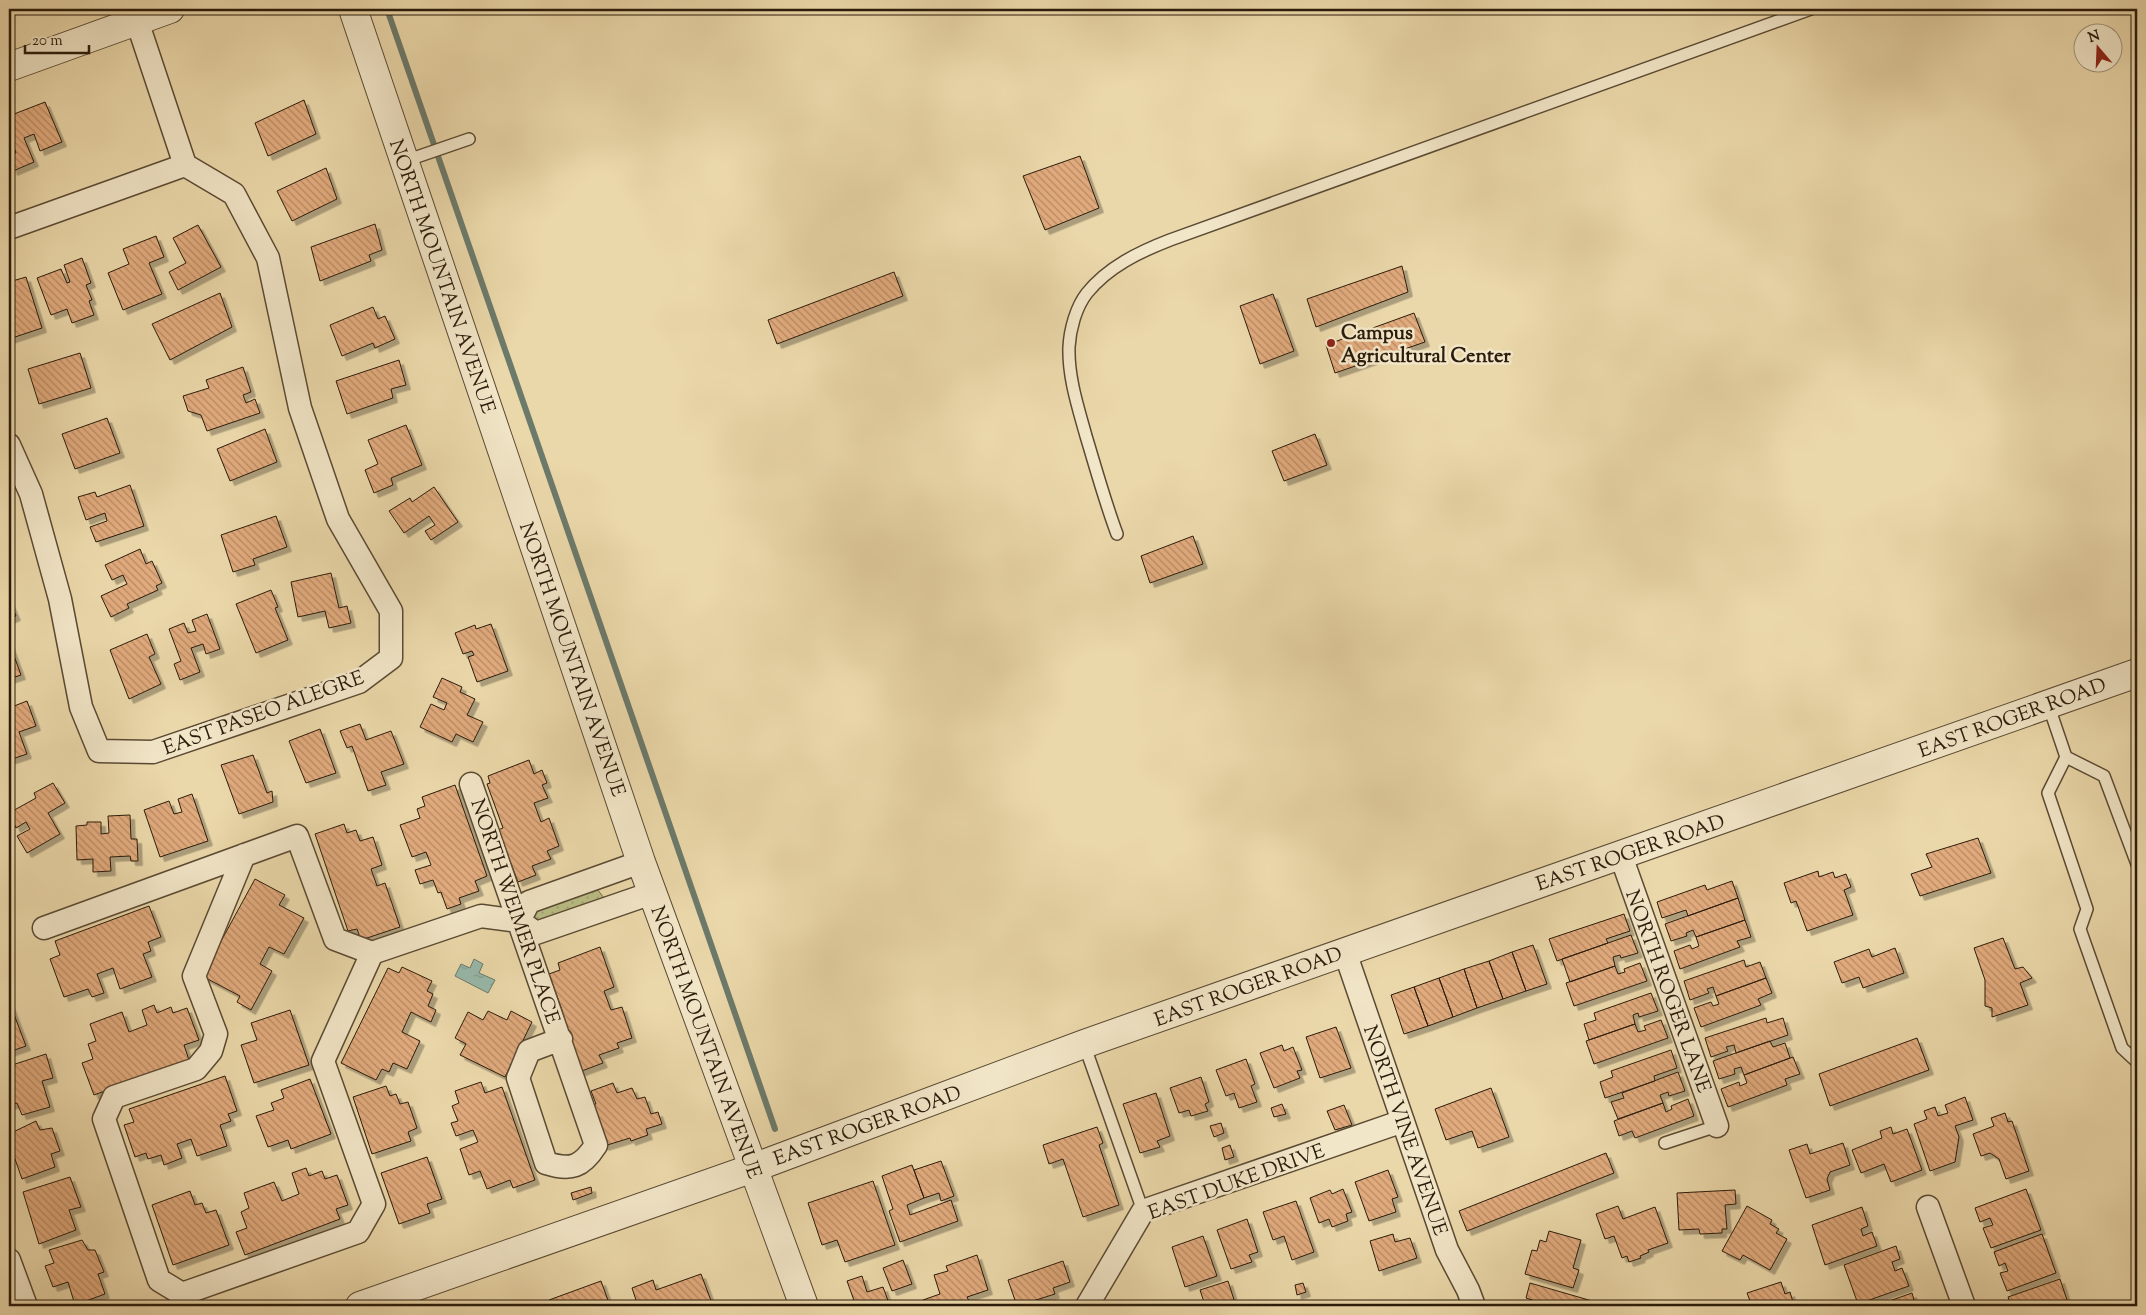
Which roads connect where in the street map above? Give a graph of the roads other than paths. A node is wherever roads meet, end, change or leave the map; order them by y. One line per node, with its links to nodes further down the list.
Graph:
1 (170, 9): 4 (street)
2 (353, 9): 7 (street, NORTH MOUNTAIN AVENUE)
3 (1811, 9): 11 (lane)
4 (137, 21): 5 (street); 8 (street)
5 (9, 67)
6 (469, 139): 7 (lane)
7 (415, 158): 18 (street, NORTH MOUNTAIN AVENUE)
8 (185, 165): 9 (street); 10 (street, EAST PASEO ALEGRE)
9 (9, 228)
10 (9, 445)
11 (1117, 534)
12 (2137, 673): 13 (street, EAST ROGER ROAD)
13 (2048, 704): 14 (lane); 17 (street, EAST ROGER ROAD)
14 (2066, 757): 19 (lane); 27 (lane)
15 (471, 784): 21 (street, NORTH WEIMER PLACE)
16 (244, 855): 22 (street); 24 (street); 24 (street)
17 (1621, 856): 23 (street, EAST ROGER ROAD); 29 (street, NORTH ROGER LANE)
18 (641, 862): 20 (street, NORTH MOUNTAIN AVENUE); 21 (street)
19 (2137, 864)
20 (652, 893): 21 (street); 31 (street, NORTH MOUNTAIN AVENUE)
21 (519, 921): 24 (street); 25 (street, NORTH WEIMER PLACE)
22 (44, 928)
23 (1345, 952): 26 (street, EAST ROGER ROAD); 28 (street, NORTH VINE AVENUE)
24 (372, 953)
25 (561, 1039): 25 (street, NORTH WEIMER PLACE)
26 (1084, 1044): 31 (street, EAST ROGER ROAD); 33 (lane)
27 (2137, 1062)
28 (1403, 1121): 33 (street, EAST DUKE DRIVE); 39 (street, NORTH VINE AVENUE)
29 (1717, 1126): 30 (lane)
30 (1665, 1143)
31 (753, 1168): 36 (street, EAST ROGER ROAD); 37 (street, NORTH MOUNTAIN AVENUE)
32 (1928, 1207): 40 (street)
33 (1143, 1211): 38 (street, EAST DUKE DRIVE)
34 (9, 1260): 35 (street)
35 (26, 1306)
36 (360, 1306)
37 (804, 1306)
38 (1087, 1306)
39 (1474, 1306)
40 (1964, 1306)

